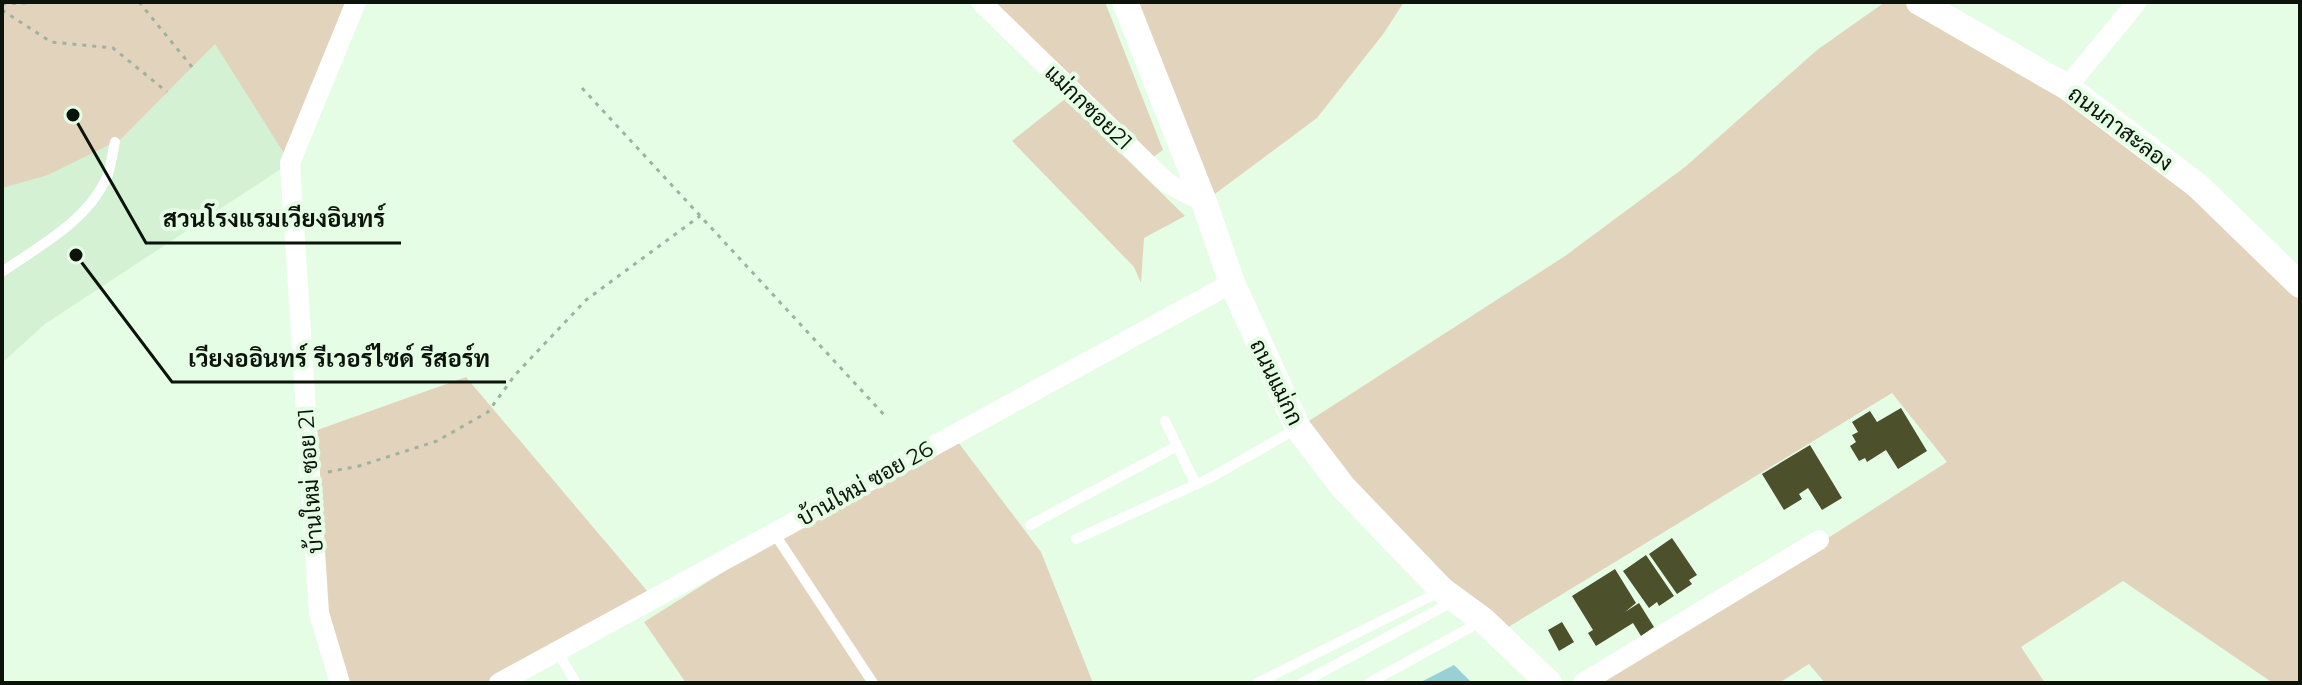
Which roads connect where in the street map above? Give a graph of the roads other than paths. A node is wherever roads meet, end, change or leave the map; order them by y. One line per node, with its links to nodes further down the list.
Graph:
1 (356, 2): 23 (street, บ้านใหม่ ซอย 21)
2 (981, 2): 8 (street, แม่กกซอย21)
3 (1125, 2): 8 (street, ถนนแม่กก)
4 (1919, 2): 6 (street, ถนนกาสะลอง)
5 (2137, 2): 6 (street)
6 (2067, 87): 11 (street, ถนนกาสะลอง)
7 (115, 142): 9 (lane)
8 (1204, 202): 10 (street, ถนนแม่กก)
9 (2, 272)
10 (1232, 283): 13 (street, ถนนแม่กก); 17 (street, บ้านใหม่ ซอย 26)
11 (2300, 285)
12 (1165, 421): 14 (lane)
13 (1298, 428): 15 (lane); 20 (street, ถนนแม่กก)
14 (1177, 446): 15 (lane); 16 (lane)
15 (1196, 485): 18 (lane)
16 (1030, 525)
17 (774, 533): 22 (street, บ้านใหม่ ซอย 26); 26 (lane)
18 (1076, 539)
19 (1819, 540): 31 (street)
20 (1449, 595): 21 (street, ถนนแม่กก); 27 (lane); 28 (lane)
21 (1483, 620): 29 (lane); 30 (street, ถนนแม่กก)
22 (557, 651): 24 (street, บ้านใหม่ ซอย 26); 25 (lane)
23 (340, 683)
24 (499, 683)
25 (576, 683)
26 (873, 683)
27 (1257, 683)
28 (1302, 683)
29 (1369, 683)
30 (1549, 683)
31 (1583, 683)

